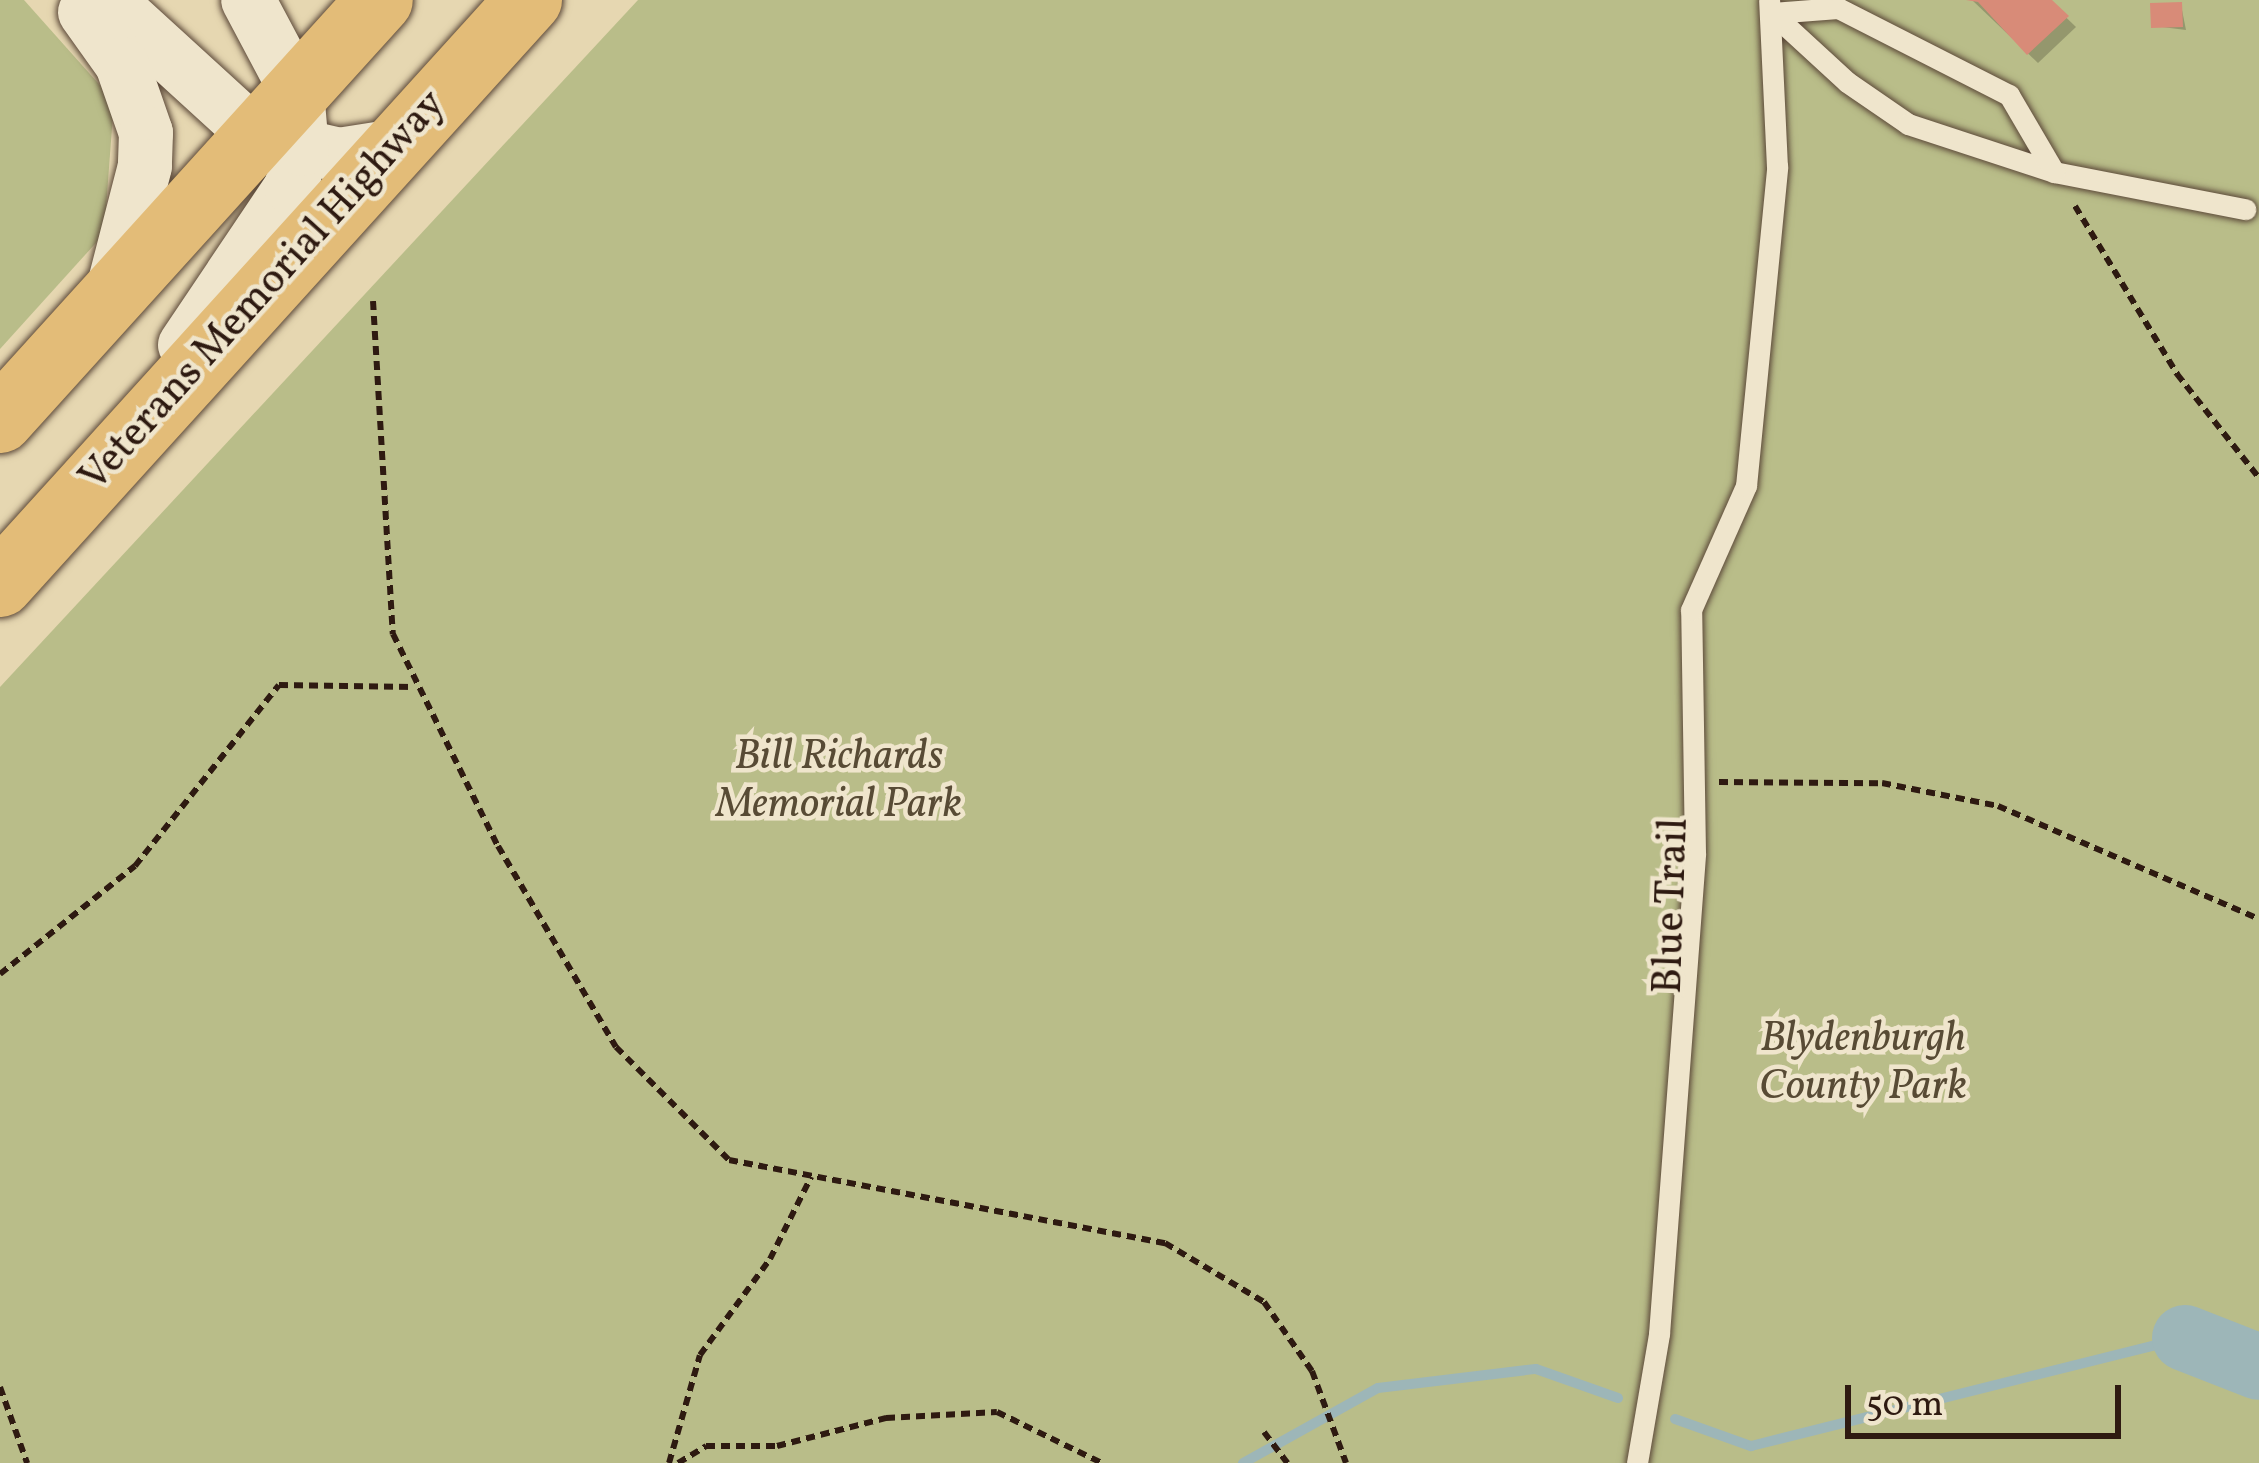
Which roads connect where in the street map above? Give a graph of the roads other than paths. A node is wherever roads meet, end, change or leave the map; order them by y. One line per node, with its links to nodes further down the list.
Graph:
1 (76, 0): 11 (street)
2 (108, 0): 7 (street)
3 (248, 0): 7 (street)
4 (380, 0): 7 (highway)
5 (530, 0): 8 (highway, Veterans Memorial Highway)
6 (1771, 6): 9 (lane); 9 (lane); 15 (lane)
7 (285, 125): 8 (street); 11 (highway); 13 (street)
8 (395, 146): 13 (highway, Veterans Memorial Highway)
9 (2054, 172): 10 (lane)
10 (2245, 209)
11 (111, 297): 12 (highway)
12 (0, 420)
13 (97, 476): 14 (highway, Veterans Memorial Highway)
14 (0, 584)
15 (1637, 1463)

